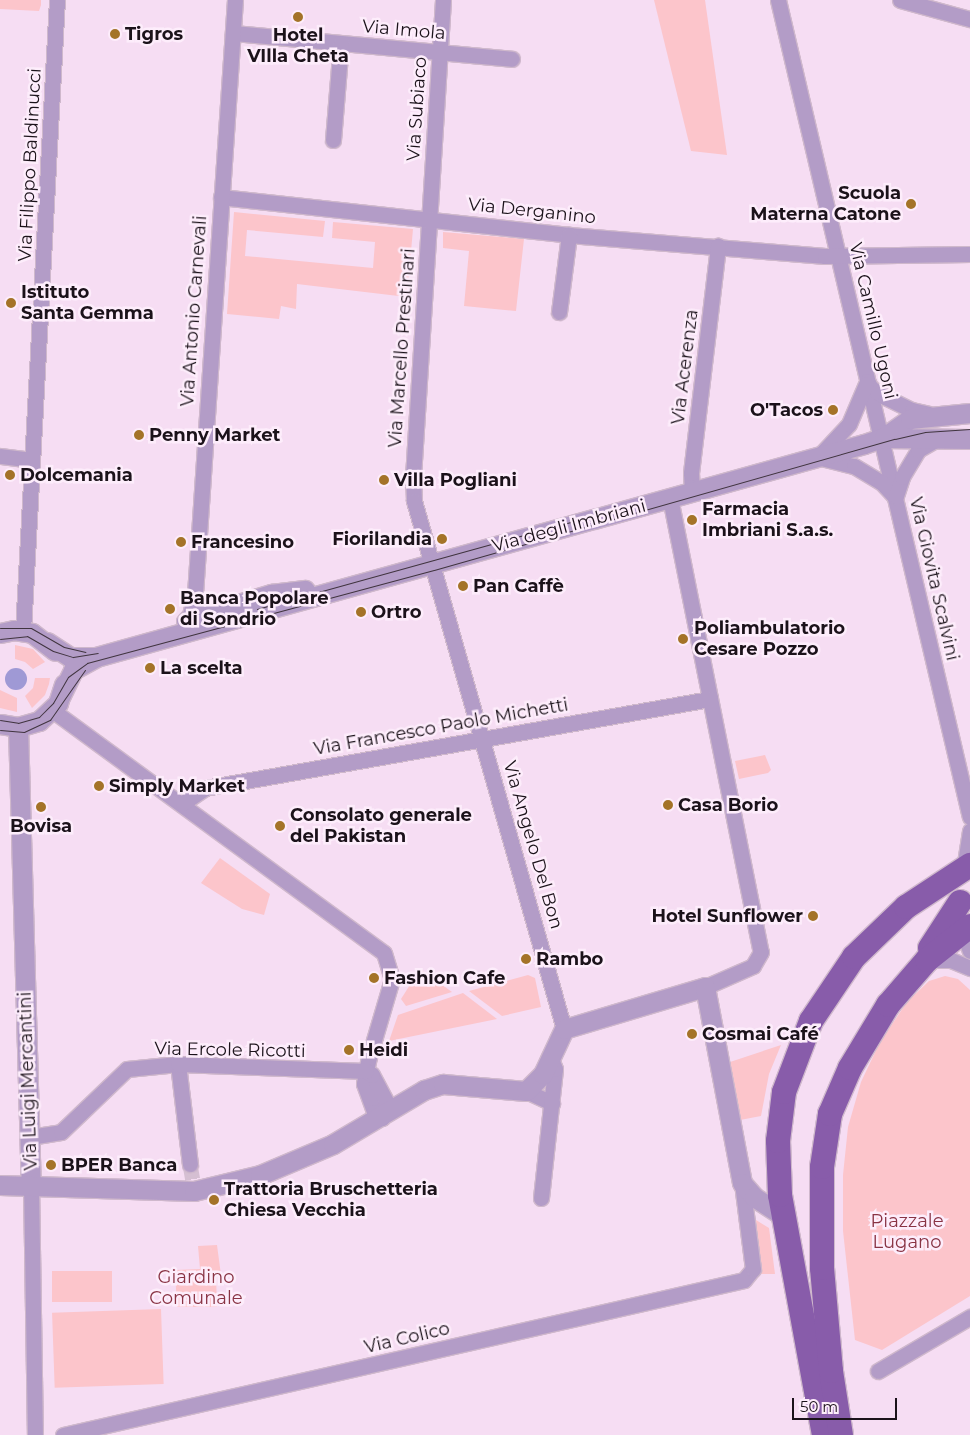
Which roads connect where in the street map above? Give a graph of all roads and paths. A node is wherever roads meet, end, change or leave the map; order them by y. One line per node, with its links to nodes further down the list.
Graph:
1 (57, 0): 27 (street, Via Filippo Baldinucci)
2 (235, 0): 7 (street, Via Antonio Carnevali)
3 (443, 0): 9 (street, Via Subiaco)
4 (900, 0): 6 (street)
5 (782, 3): 17 (street, Via Camillo Ugoni)
6 (970, 19)
7 (233, 33): 8 (street, Via Imola); 12 (street, Via Antonio Carnevali)
8 (341, 43): 9 (street, Via Imola); 11 (street)
9 (439, 51): 10 (street, Via Imola); 13 (street, Via Subiaco)
10 (512, 59)
11 (333, 140)
12 (221, 197): 13 (street, Via Derganino); 33 (street, Via Antonio Carnevali)
13 (429, 220): 14 (street, Via Derganino); 31 (street, Via Marcello Prestinari)
14 (569, 235): 15 (street, Via Derganino); 18 (street)
15 (718, 246): 17 (street, Via Derganino); 28 (street, Via Acerenza)
16 (970, 254): 17 (street, Via Derganino)
17 (840, 257): 19 (street, Via Camillo Ugoni)
18 (559, 312)
19 (866, 378): 21 (street, Via degli Imbriani); 22 (street, Via Camillo Ugoni); 26 (street, Via degli Imbriani)
20 (970, 413): 21 (street, Via degli Imbriani)
21 (936, 414): 22 (street, Via degli Imbriani)
22 (881, 438): 24 (street, Via degli Imbriani); 26 (street, Via degli Imbriani); 30 (street, Via Giovita Scalvini)
23 (970, 439): 24 (street, Via degli Imbriani)
24 (935, 440): 30 (street)
25 (0, 456): 27 (street)
26 (809, 459): 28 (street, Via degli Imbriani); 30 (street, Via degli Imbriani)
27 (31, 460): 35 (street, Via Filippo Baldinucci)
28 (692, 492): 29 (street, Via degli Imbriani)
29 (670, 498): 31 (street, Via degli Imbriani); 40 (street)
30 (896, 500): 45 (street, Via Giovita Scalvini)
31 (432, 564): 32 (street, Via degli Imbriani); 43 (street, Via Marcello Prestinari)
32 (328, 592): 33 (street, Via degli Imbriani); 34 (street, Via degli Imbriani)
33 (184, 621): 37 (street, Via degli Imbriani)
34 (217, 623): 37 (street, Via degli Imbriani); 39 (street, Via degli Imbriani)
35 (23, 631): 36 (street); 38 (street, Via degli Imbriani)
36 (0, 633)
37 (162, 638): 39 (street, Via degli Imbriani)
38 (47, 642): 39 (street, Via degli Imbriani); 41 (street)
39 (96, 656): 41 (street, Via degli Imbriani)
40 (710, 699): 43 (street, Via Francesco Paolo Michetti); 53 (street)
41 (57, 702): 42 (street); 44 (street)
42 (9, 726): 61 (street, Via Luigi Mercantini)
43 (483, 738): 44 (street, Via Francesco Paolo Michetti); 54 (street, Via Angelo Del Bon)
44 (183, 803): 57 (street)
45 (970, 817)
46 (970, 830): 47 (street)
47 (967, 867): 48 (main road); 68 (main road)
48 (960, 902): 49 (main road); 52 (main road)
49 (968, 936): 50 (main road)
50 (927, 960): 51 (street); 52 (main road)
51 (970, 968)
52 (903, 986): 71 (main road)
53 (705, 987): 54 (street); 63 (street)
54 (564, 1029): 55 (street)
55 (551, 1058): 58 (street); 59 (street)
56 (178, 1064): 57 (street, Via Ercole Ricotti); 61 (street, Via Ercole Ricotti); 62 (street)
57 (366, 1070): 60 (street)
58 (526, 1091): 59 (street); 60 (street)
59 (552, 1103): 66 (street)
60 (382, 1118): 64 (street)
61 (30, 1137): 64 (street, Via Luigi Mercantini)
62 (190, 1164)
63 (742, 1183): 67 (street); 69 (street)
64 (31, 1184): 65 (street); 73 (street, Via Luigi Mercantini)
65 (0, 1186)
66 (541, 1198)
67 (760, 1202): 68 (street); 69 (street)
68 (782, 1215): 71 (main road)
69 (749, 1232): 74 (street, Via Colico)
70 (970, 1317): 72 (street)
71 (815, 1321): 75 (main road); 76 (main road)
72 (878, 1371)
73 (34, 1435)
74 (63, 1435)
75 (824, 1435)
76 (841, 1435)

